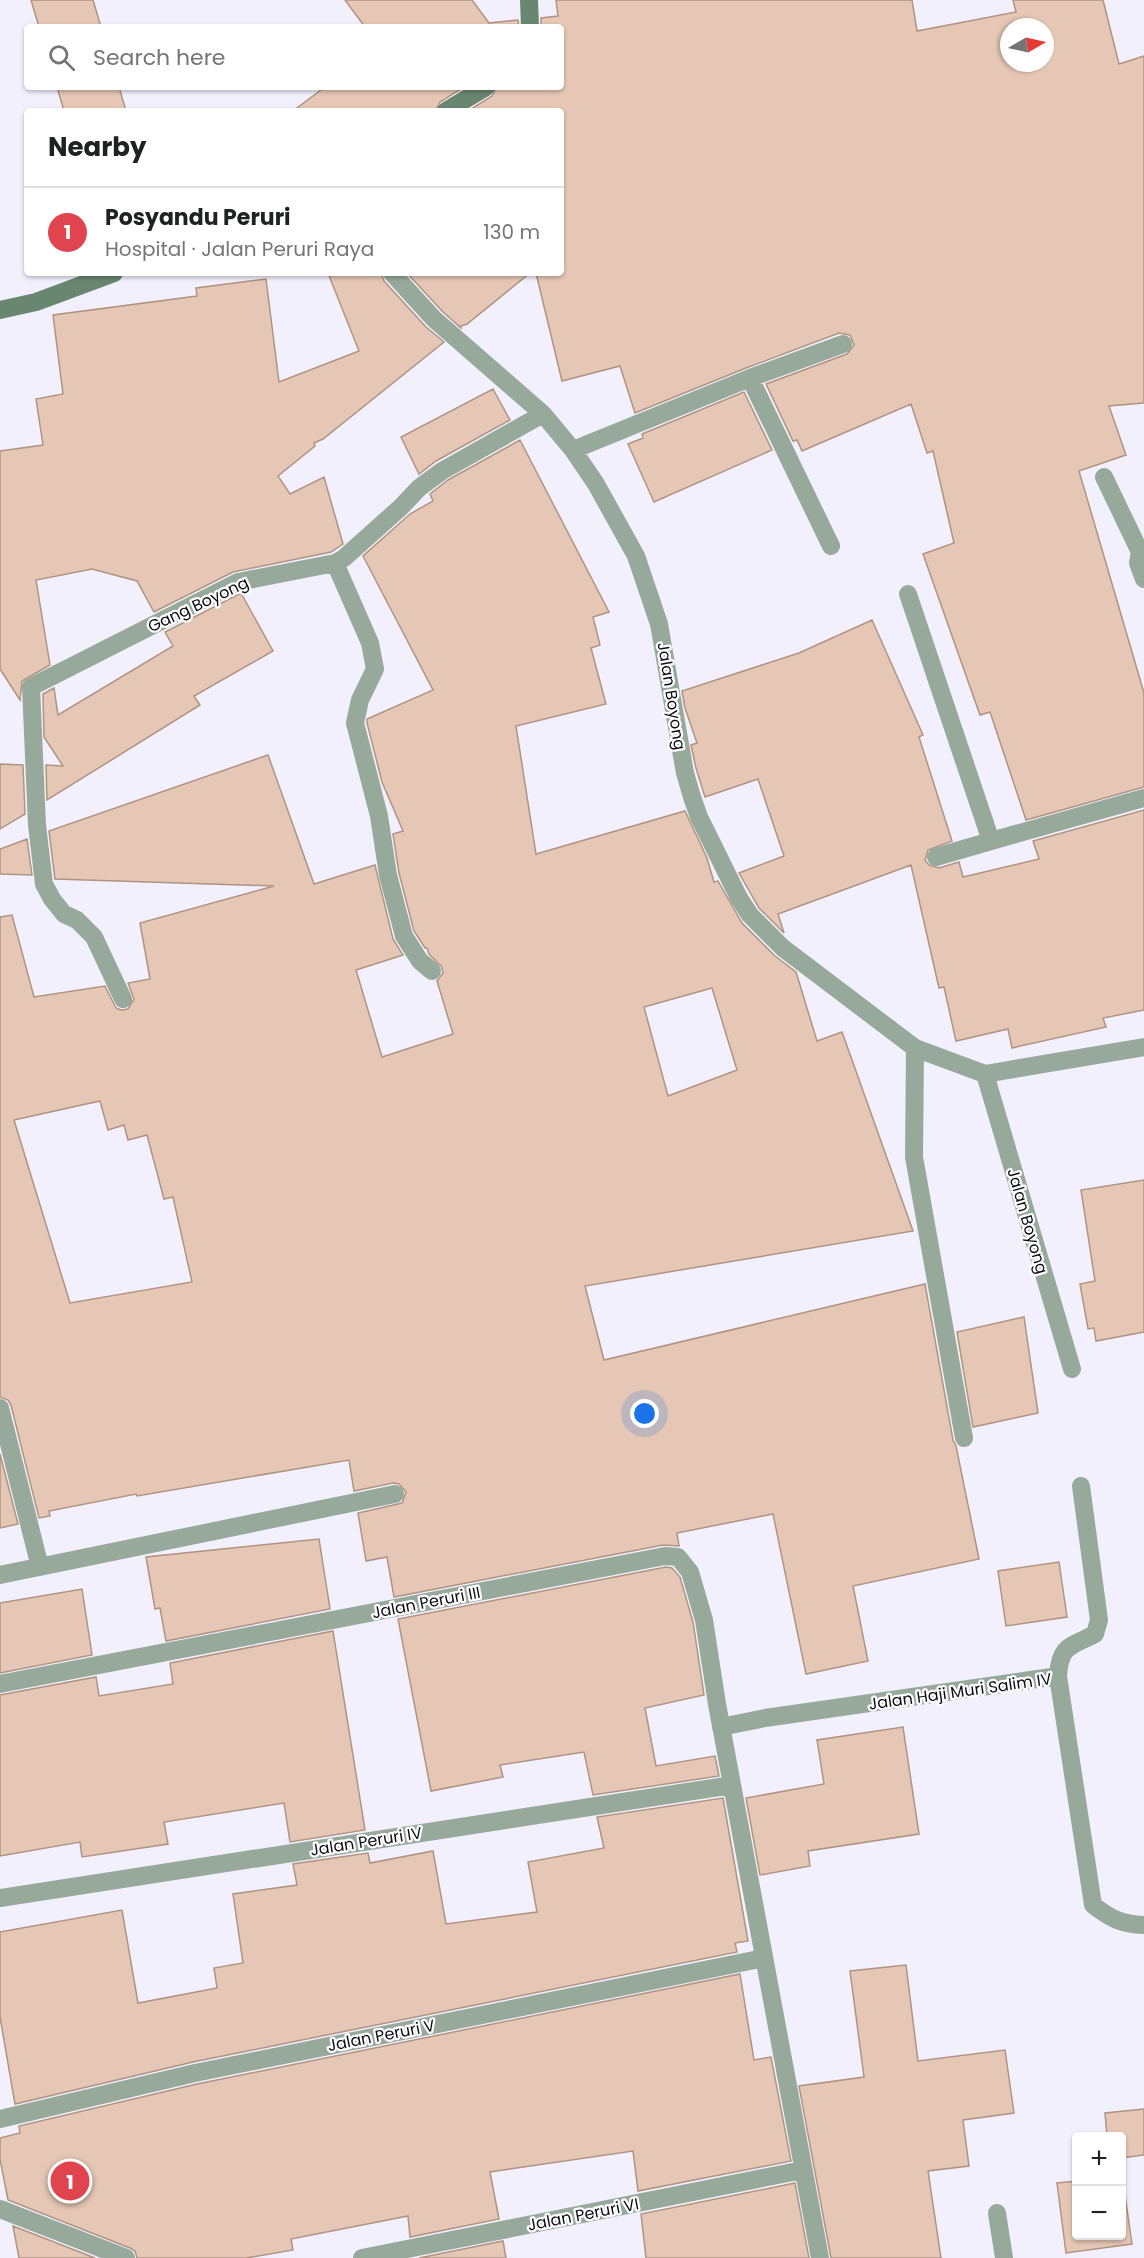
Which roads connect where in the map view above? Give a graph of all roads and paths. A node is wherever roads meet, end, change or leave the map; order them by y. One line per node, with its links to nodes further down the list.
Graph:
1 (529, 0): 2 (street)
2 (530, 24)
3 (481, 90): 4 (street)
4 (451, 108)
5 (106, 276): 7 (street)
6 (395, 276): 10 (street, Jalan Boyong)
7 (0, 310)
8 (843, 344): 9 (street)
9 (750, 378): 11 (street); 13 (street)
10 (543, 414): 11 (street, Jalan Boyong); 15 (street, Gang Boyong)
11 (573, 450): 24 (street, Jalan Boyong)
12 (1104, 477): 14 (street)
13 (831, 546)
14 (1142, 552): 16 (street)
15 (335, 563): 21 (street); 22 (street, Gang Boyong)
16 (1144, 579)
17 (908, 594): 19 (street)
18 (1144, 798): 19 (street)
19 (991, 841): 20 (street)
20 (936, 857)
21 (432, 970)
22 (123, 999)
23 (1144, 1047): 25 (street)
24 (915, 1048): 25 (street, Jalan Boyong); 28 (street)
25 (985, 1074): 26 (street, Jalan Boyong)
26 (1072, 1369)
27 (0, 1408): 31 (street)
28 (964, 1438)
29 (1082, 1486): 33 (street)
30 (395, 1494): 31 (street)
31 (40, 1567): 32 (street)
32 (0, 1575)
33 (1058, 1677): 35 (street, Jalan Haji Muri Salim IV); 38 (street, Jalan Haji Muri Salim IV)
34 (0, 1684): 35 (street, Jalan Peruri III)
35 (721, 1727): 36 (street, Jalan Peruri III)
36 (732, 1785): 37 (street, Jalan Peruri IV); 39 (street, Jalan Peruri III)
37 (0, 1898)
38 (1144, 1925)
39 (764, 1958): 40 (street, Jalan Peruri V); 41 (street, Jalan Peruri III)
40 (0, 2119)
41 (803, 2170): 45 (street, Jalan Peruri VI); 46 (street, Jalan Peruri III)
42 (0, 2209): 44 (street)
43 (997, 2213): 47 (street)
44 (126, 2258)
45 (362, 2258)
46 (820, 2258)
47 (1004, 2258)

